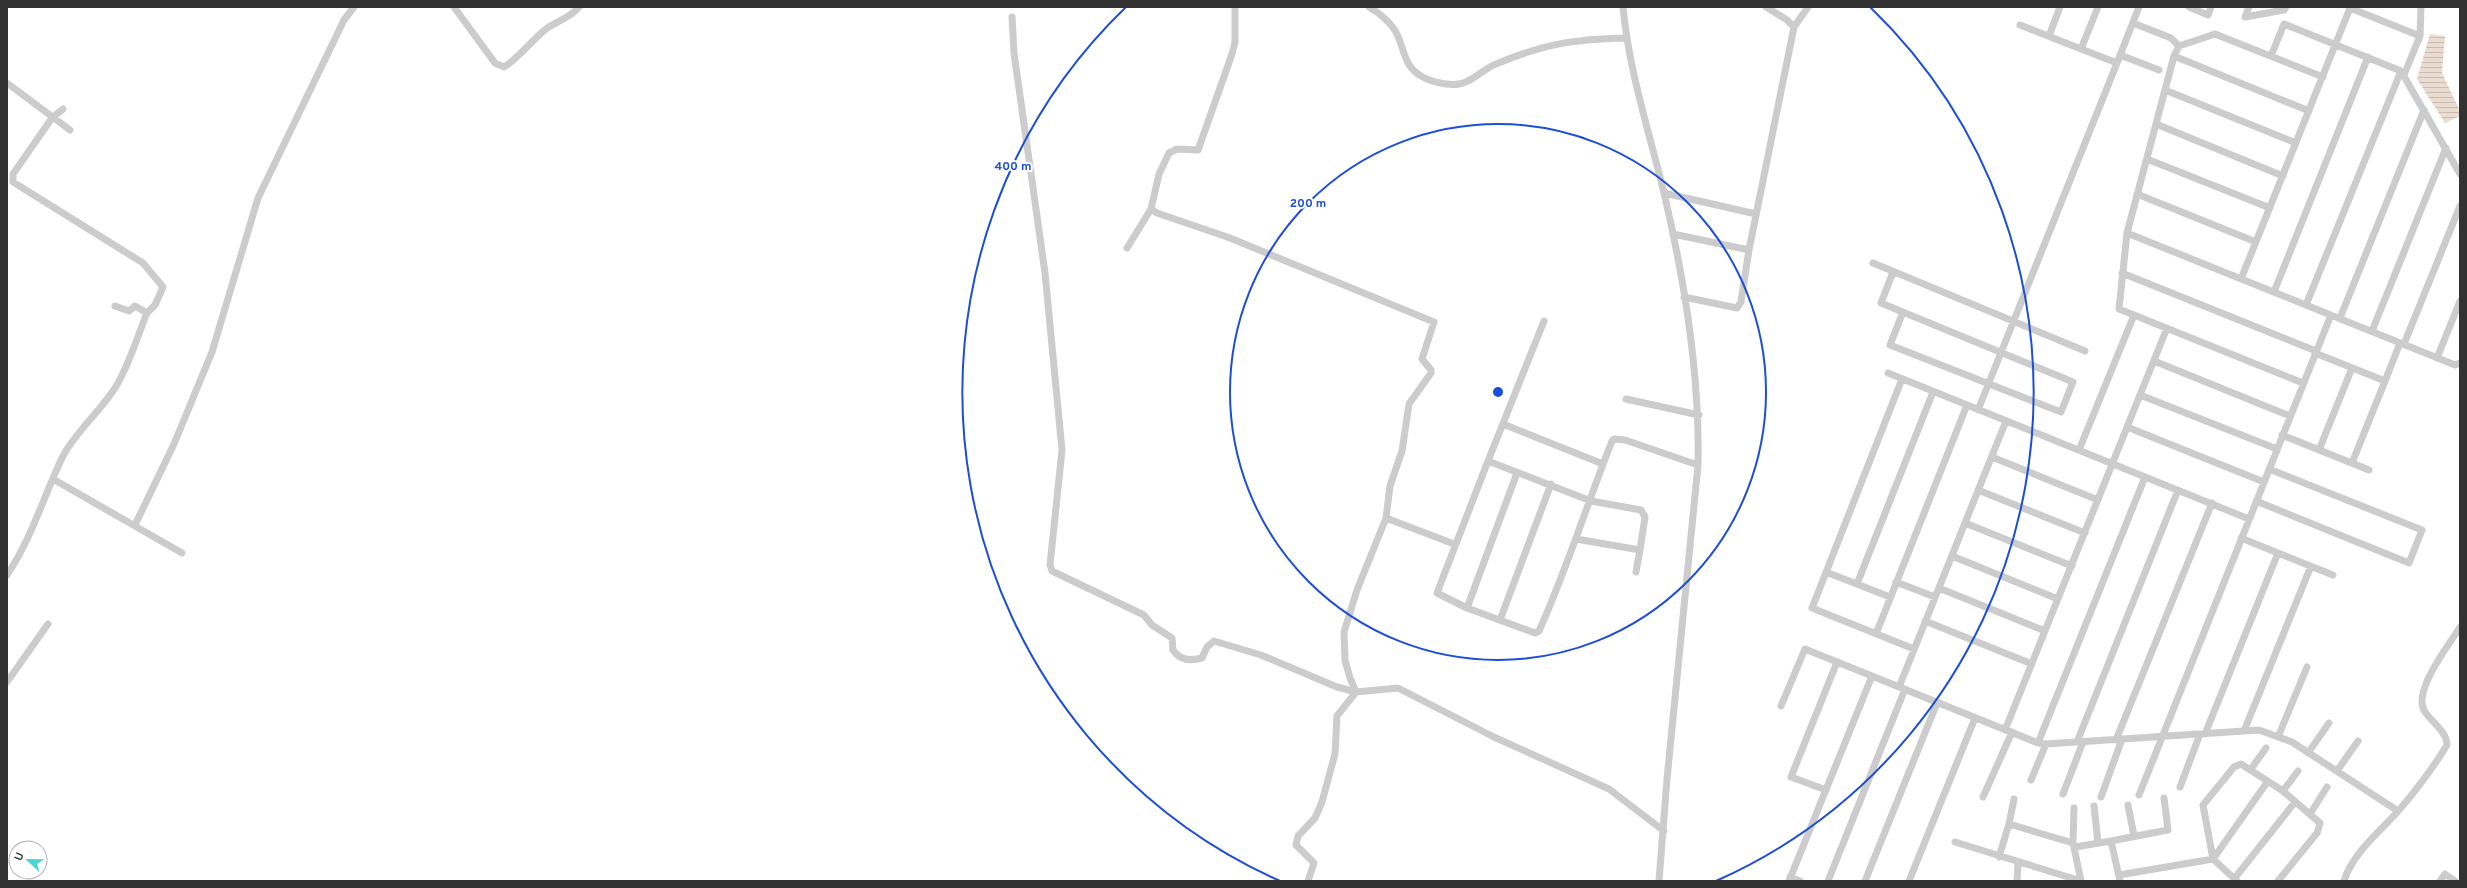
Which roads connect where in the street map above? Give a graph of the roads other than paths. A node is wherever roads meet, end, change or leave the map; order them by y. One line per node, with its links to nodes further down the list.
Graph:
1 (354, 7): 126 (street)
2 (454, 7): 3 (street)
3 (579, 7)
4 (1235, 7): 52 (street)
5 (1369, 7): 23 (street)
6 (1623, 7): 23 (street)
7 (1766, 7): 20 (street)
8 (1808, 7): 20 (street)
9 (2060, 7): 21 (street)
10 (2098, 7): 26 (street)
11 (2139, 7): 18 (street)
12 (2189, 7): 13 (street)
13 (2211, 7)
14 (2249, 7): 15 (street)
15 (2286, 7)
16 (2421, 7): 22 (street)
17 (1012, 17): 161 (street)
18 (2133, 23): 25 (street); 27 (street)
19 (2020, 25): 21 (street)
20 (1794, 27): 53 (street)
21 (2049, 36): 26 (street)
22 (2420, 36): 24 (street); 33 (street)
23 (1626, 38): 48 (street)
24 (2336, 44): 29 (street); 30 (street); 34 (street)
25 (2179, 46): 28 (street); 29 (street)
26 (2081, 49): 31 (street)
27 (2120, 55): 31 (street); 32 (street)
28 (2174, 56): 36 (street); 38 (street)
29 (2272, 56): 34 (street)
30 (2368, 58): 33 (street); 63 (street)
31 (2117, 63): 74 (street)
32 (2159, 70)
33 (2402, 73): 39 (street); 66 (street)
34 (2323, 77): 38 (street)
35 (7, 83): 40 (street)
36 (2165, 90): 41 (street); 43 (street)
37 (63, 109): 40 (street)
38 (2309, 110): 43 (street)
39 (2424, 110): 44 (street); 72 (street)
40 (52, 118): 42 (street); 69 (street)
41 (2156, 124): 45 (street); 47 (street)
42 (70, 130)
43 (2296, 143): 47 (street)
44 (2446, 148): 46 (street); 76 (street)
45 (2147, 159): 49 (street); 51 (street)
46 (2460, 174)
47 (2283, 176): 51 (street)
48 (1664, 193): 53 (street); 55 (street)
49 (2137, 194): 54 (street); 56 (street)
50 (2460, 206): 77 (street)
51 (2270, 208): 56 (street)
52 (1151, 209): 57 (street); 123 (street)
53 (1756, 214): 58 (street)
54 (2127, 232): 61 (street); 62 (street)
55 (1673, 234): 58 (street); 64 (street)
56 (2256, 242): 62 (street)
57 (1127, 248)
58 (1749, 250): 64 (street)
59 (1873, 263): 60 (street)
60 (1893, 272): 68 (street); 74 (street)
61 (2122, 273): 71 (street); 80 (street)
62 (2242, 278): 63 (street)
63 (2274, 292): 66 (street)
64 (1684, 297): 95 (street)
65 (2460, 301): 81 (street)
66 (2306, 305): 70 (street)
67 (115, 306): 69 (street)
68 (1903, 312): 78 (street); 88 (street)
69 (148, 313): 114 (street)
70 (2331, 314): 72 (street); 80 (street)
71 (2134, 315): 75 (street); 101 (street)
72 (2340, 318): 76 (street)
73 (1544, 321): 98 (street)
74 (2014, 322): 78 (street); 79 (street)
75 (2167, 328): 82 (street); 89 (street)
76 (2372, 331): 77 (street)
77 (2402, 343): 81 (street); 87 (street)
78 (2001, 352): 88 (street); 88 (street)
79 (2086, 352)
80 (2316, 352): 84 (street); 89 (street)
81 (2437, 358): 83 (street)
82 (2154, 361): 91 (street); 96 (street)
83 (2460, 363)
84 (2352, 368): 87 (street); 103 (street)
85 (1888, 373): 86 (street)
86 (1902, 379): 90 (street); 138 (street)
87 (2385, 381): 106 (street)
88 (1989, 383): 94 (street)
89 (2303, 383): 96 (street)
90 (1933, 392): 93 (street); 142 (street)
91 (2140, 395): 99 (street); 102 (street)
92 (1626, 399): 95 (street)
93 (1966, 405): 94 (street); 141 (street)
94 (1978, 410): 97 (street)
95 (1699, 415): 109 (street)
96 (2290, 416): 100 (street)
97 (2006, 421): 101 (street); 104 (street)
98 (1503, 424): 105 (street); 107 (street)
99 (2127, 427): 108 (street); 115 (street)
100 (2282, 436): 102 (street); 103 (street)
101 (2079, 450): 108 (street)
102 (2277, 450): 110 (street)
103 (2319, 450): 106 (street)
104 (1992, 457): 117 (street); 119 (street)
105 (1488, 461): 112 (street); 130 (street)
106 (2352, 463): 111 (street)
107 (1603, 464): 109 (street); 120 (street)
108 (2113, 464): 113 (street); 119 (street)
109 (1698, 465): 200 (street)
110 (2269, 468): 115 (street); 121 (street)
111 (2369, 470)
112 (1517, 473): 116 (street); 147 (street)
113 (2145, 477): 118 (street); 174 (street)
114 (53, 479): 126 (street); 139 (street)
115 (2264, 482): 121 (street)
116 (1551, 484): 120 (street); 148 (street)
117 (1978, 490): 125 (street); 127 (street)
118 (2178, 490): 122 (street); 173 (street)
119 (2098, 500): 127 (street)
120 (1590, 501): 129 (street); 131 (street)
121 (2256, 501): 124 (street)
122 (2212, 504): 124 (street); 171 (street)
123 (1386, 518): 130 (street); 161 (street)
124 (2249, 518): 128 (street)
125 (1965, 522): 134 (street); 135 (street)
126 (135, 525): 133 (street)
127 (2085, 533): 135 (street)
128 (2241, 538): 132 (street); 169 (street)
129 (1576, 539): 131 (street); 148 (street)
130 (1454, 544): 147 (street)
131 (1640, 550): 137 (street)
132 (2278, 552): 136 (street); 168 (street)
133 (182, 553)
134 (1952, 556): 143 (street); 146 (street)
135 (2072, 566): 146 (street)
136 (2311, 566): 140 (street); 167 (street)
137 (1636, 572)
138 (1826, 572): 142 (street); 153 (street)
139 (7, 575)
140 (2333, 575)
141 (1896, 582): 144 (street); 145 (street)
142 (1857, 584): 144 (street)
143 (1939, 588): 145 (street); 152 (street)
144 (1890, 597): 153 (street)
145 (1935, 597): 149 (street)
146 (2058, 599): 152 (street)
147 (1467, 608): 148 (street)
148 (1500, 620)
149 (1925, 621): 154 (street); 156 (street)
150 (48, 624): 159 (street)
151 (2460, 627): 197 (street)
152 (2045, 631): 156 (street)
153 (1876, 634): 154 (street)
154 (1914, 649): 160 (street)
155 (1837, 662): 158 (street); 163 (street); 185 (street)
156 (2032, 664): 166 (street)
157 (2307, 666): 170 (street)
158 (1872, 676): 160 (street); 185 (street)
159 (7, 682)
160 (1902, 688): 162 (street); 215 (street)
161 (1356, 692): 200 (street); 212 (street)
162 (1937, 702): 164 (street); 216 (street)
163 (1781, 706)
164 (1975, 718): 166 (street); 217 (street)
165 (2329, 723): 177 (street)
166 (2009, 731): 174 (street); 189 (street)
167 (2244, 731): 168 (street); 170 (street)
168 (2202, 734): 169 (street); 183 (street)
169 (2161, 736): 171 (street); 188 (street)
170 (2278, 737): 177 (street)
171 (2119, 740): 173 (street); 190 (street)
172 (2358, 741): 180 (street)
173 (2080, 742): 175 (street); 187 (street)
174 (2038, 743): 175 (street)
175 (2046, 744): 181 (street)
176 (2266, 748): 178 (street)
177 (2308, 753): 180 (street)
178 (2251, 769): 182 (street); 207 (street)
179 (2298, 770): 186 (street)
180 (2337, 771): 197 (street)
181 (2031, 780)
182 (2268, 781): 186 (street); 207 (street)
183 (2180, 787)
184 (2328, 787): 198 (street)
185 (1826, 790): 210 (street)
186 (2283, 791): 193 (street)
187 (2063, 794)
188 (2139, 795)
189 (1982, 797)
190 (2101, 797)
191 (2164, 798): 201 (street)
192 (2014, 799): 199 (street)
193 (2295, 802): 198 (street); 211 (street)
194 (2128, 805): 201 (street)
195 (2094, 806): 204 (street)
196 (2074, 808): 205 (street)
197 (2398, 811): 221 (street)
198 (2310, 814): 220 (street)
199 (2009, 824): 205 (street); 206 (street)
200 (1664, 830): 213 (street)
201 (2134, 836): 202 (street)
202 (2111, 841): 204 (street); 209 (street)
203 (1954, 842): 206 (street)
204 (2098, 843): 205 (street)
205 (2074, 845): 219 (street)
206 (1999, 857): 208 (street)
207 (2213, 858): 209 (street); 211 (street)
208 (2018, 863): 218 (street); 219 (street)
209 (2119, 878)
210 (1789, 879): 214 (street)
211 (2236, 880)
212 (1308, 881)
213 (1659, 881)
214 (1800, 881)
215 (1828, 881)
216 (1865, 881)
217 (1909, 881)
218 (2017, 881)
219 (2081, 881)
220 (2278, 881)
221 (2344, 881)
222 (2440, 881): 223 (street)
223 (2455, 881)

